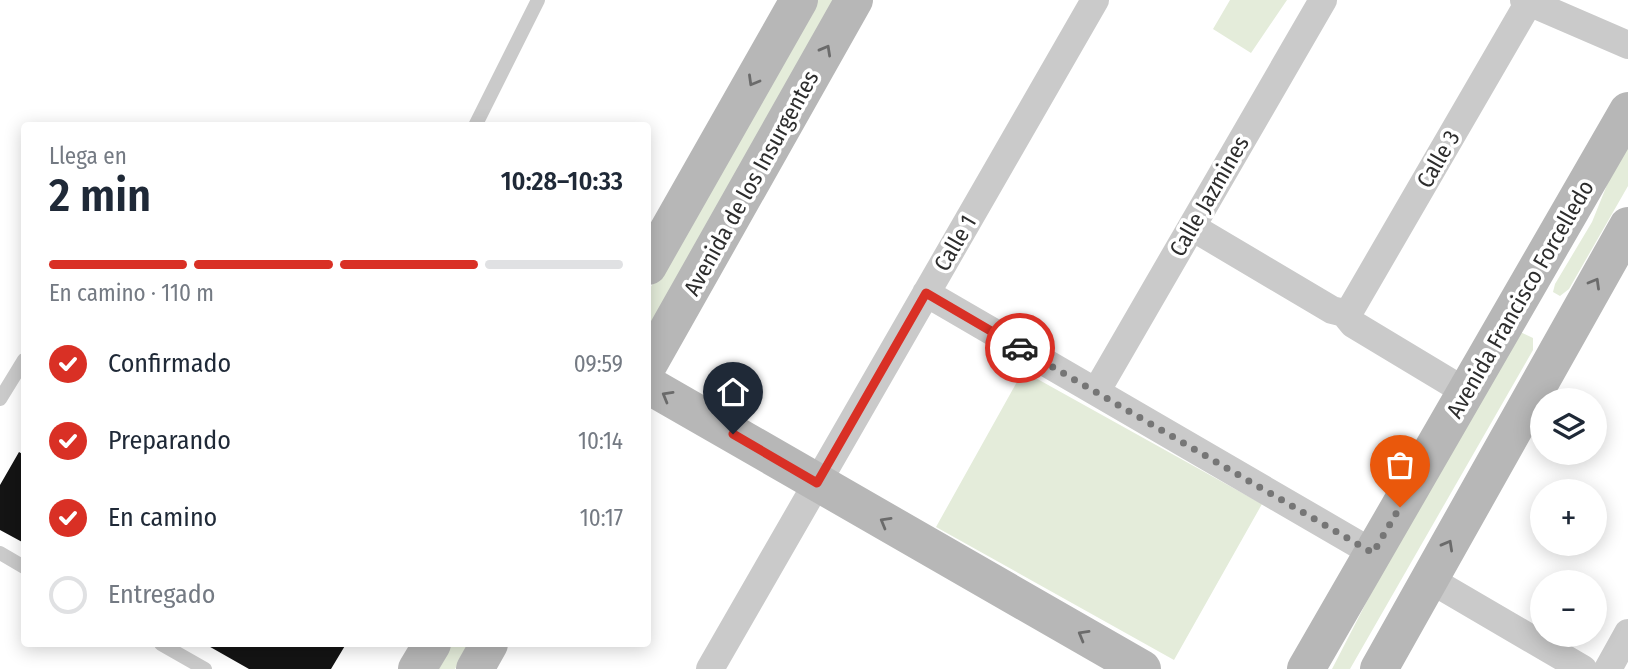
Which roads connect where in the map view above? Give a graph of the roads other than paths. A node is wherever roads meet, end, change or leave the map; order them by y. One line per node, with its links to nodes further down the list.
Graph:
1 (538, 0): 9 (lane)
2 (799, 0): 12 (main road, Avenida de los Insurgentes, one-way to 12)
3 (854, 0): 17 (main road, Avenida de los Insurgentes, one-way to 3)
4 (1095, 0): 13 (street, Calle 1)
5 (1323, 0): 11 (street, Calle Jazmines)
6 (1526, 1): 7 (street, Calle 3); 15 (street, Calle 3)
7 (1628, 45)
8 (1628, 111): 14 (main road, Avenida Francisco Forcelledo)
9 (477, 122)
10 (1628, 226): 16 (main road, one-way to 10)
11 (1192, 227): 15 (street); 20 (street, Calle Jazmines)
12 (651, 261)
13 (926, 293): 20 (street); 24 (street, Calle 1)
14 (1521, 296): 16 (main road); 21 (main road, Avenida Francisco Forcelledo)
15 (1345, 313): 21 (street)
16 (1570, 326): 28 (main road, one-way to 16)
17 (651, 360)
18 (21, 365): 22 (lane)
19 (651, 387): 24 (main road, one-way to 19)
20 (1096, 392): 26 (street)
21 (1466, 392): 26 (main road, Avenida Francisco Forcelledo)
22 (0, 399)
23 (651, 416): 24 (main road)
24 (811, 494): 36 (street, Calle 1); 37 (main road); 38 (main road, one-way to 24)
25 (0, 553): 27 (lane)
26 (1373, 553): 39 (main road, Avenida Francisco Forcelledo)
27 (21, 565)
28 (1429, 579): 40 (main road); 41 (street)
29 (1628, 633): 42 (street)
30 (166, 647): 33 (lane)
31 (430, 647): 34 (main road)
32 (487, 647): 35 (main road)
33 (205, 669)
34 (417, 669)
35 (475, 669)
36 (710, 669)
37 (1092, 669)
38 (1142, 669)
39 (1306, 669)
40 (1379, 669)
41 (1583, 669)
42 (1608, 669)

